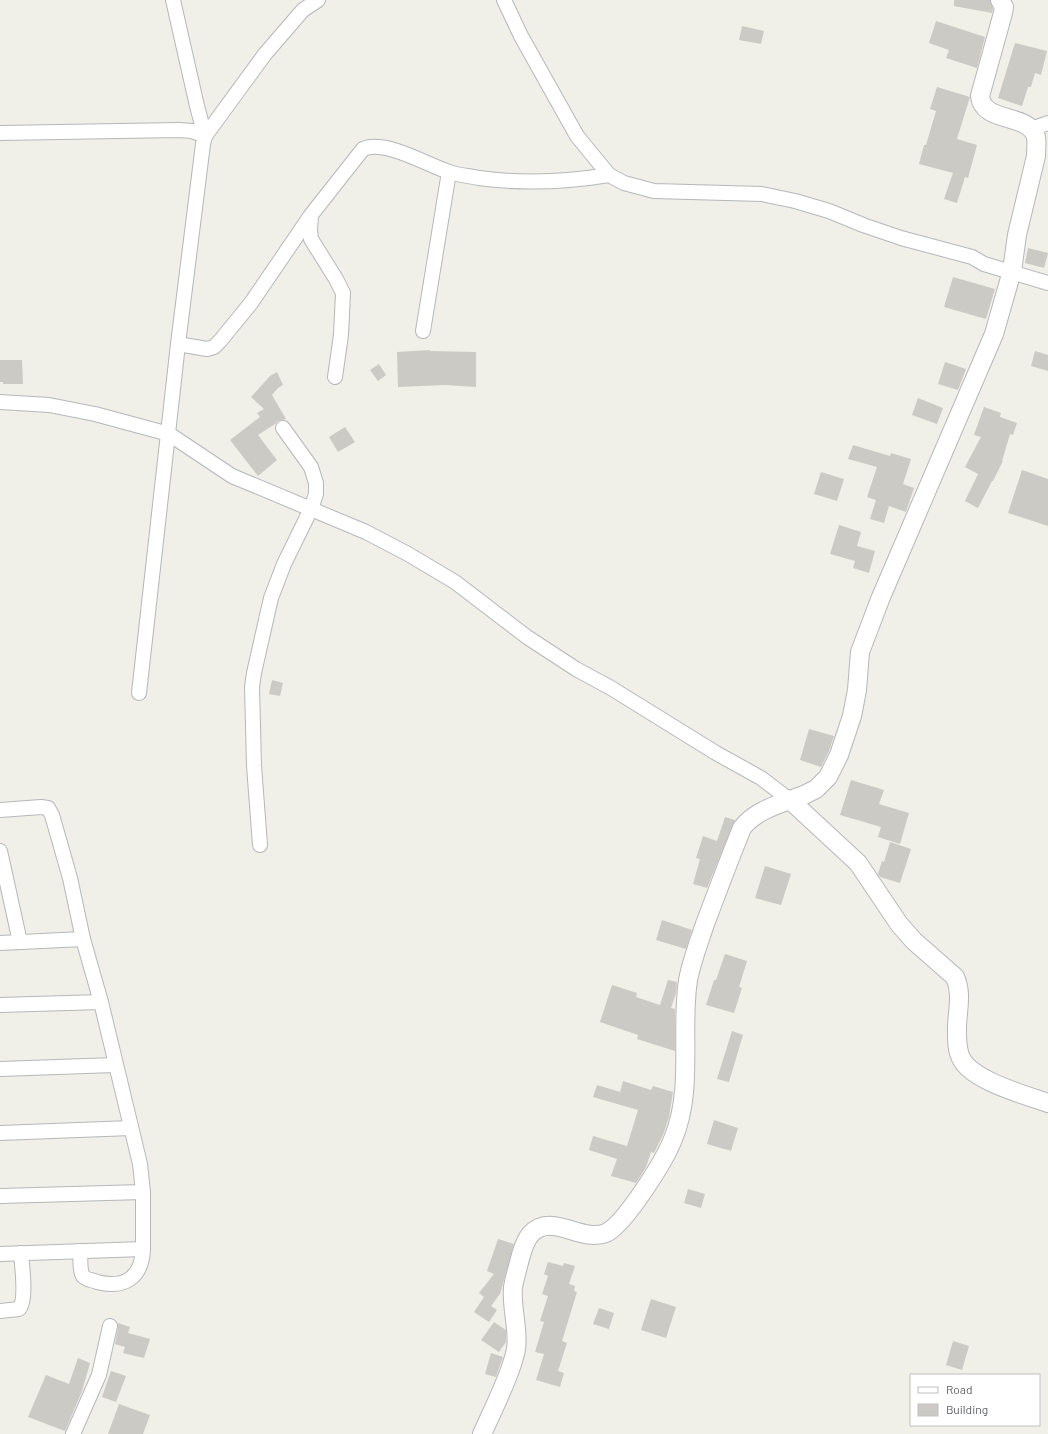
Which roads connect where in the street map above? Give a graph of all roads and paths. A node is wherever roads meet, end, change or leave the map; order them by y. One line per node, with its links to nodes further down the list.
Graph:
1 (173, 0): 8 (street)
2 (318, 0): 8 (street)
3 (504, 0): 10 (street)
4 (1000, 0): 6 (street)
5 (1048, 123): 6 (street)
6 (1031, 129): 12 (street)
7 (0, 134): 8 (street)
8 (205, 136): 15 (street)
9 (449, 172): 10 (street); 11 (street); 14 (street)
10 (609, 175): 12 (street)
11 (311, 215): 15 (street); 16 (street)
12 (1012, 271): 13 (street); 22 (street)
13 (1048, 283)
14 (423, 331)
15 (178, 344): 19 (street)
16 (335, 377)
17 (0, 402): 19 (street)
18 (283, 428): 20 (street)
19 (169, 434): 20 (street); 21 (street)
20 (311, 509): 22 (street); 24 (street)
21 (139, 693)
22 (790, 800): 33 (street); 45 (street)
23 (0, 810): 26 (street)
24 (260, 845)
25 (0, 851): 27 (street)
26 (83, 939): 27 (street); 29 (street)
27 (20, 942): 28 (street)
28 (0, 943)
29 (101, 1002): 30 (street); 31 (street)
30 (0, 1005)
31 (115, 1065): 32 (street); 34 (street)
32 (0, 1069)
33 (1048, 1103)
34 (131, 1128): 35 (street); 36 (street)
35 (0, 1133)
36 (143, 1192): 37 (street); 38 (street)
37 (0, 1196)
38 (143, 1249): 39 (street); 39 (street)
39 (80, 1251): 41 (street)
40 (0, 1254): 41 (street)
41 (22, 1254): 42 (street)
42 (0, 1311)
43 (110, 1326): 44 (street)
44 (73, 1434)
45 (482, 1434)

